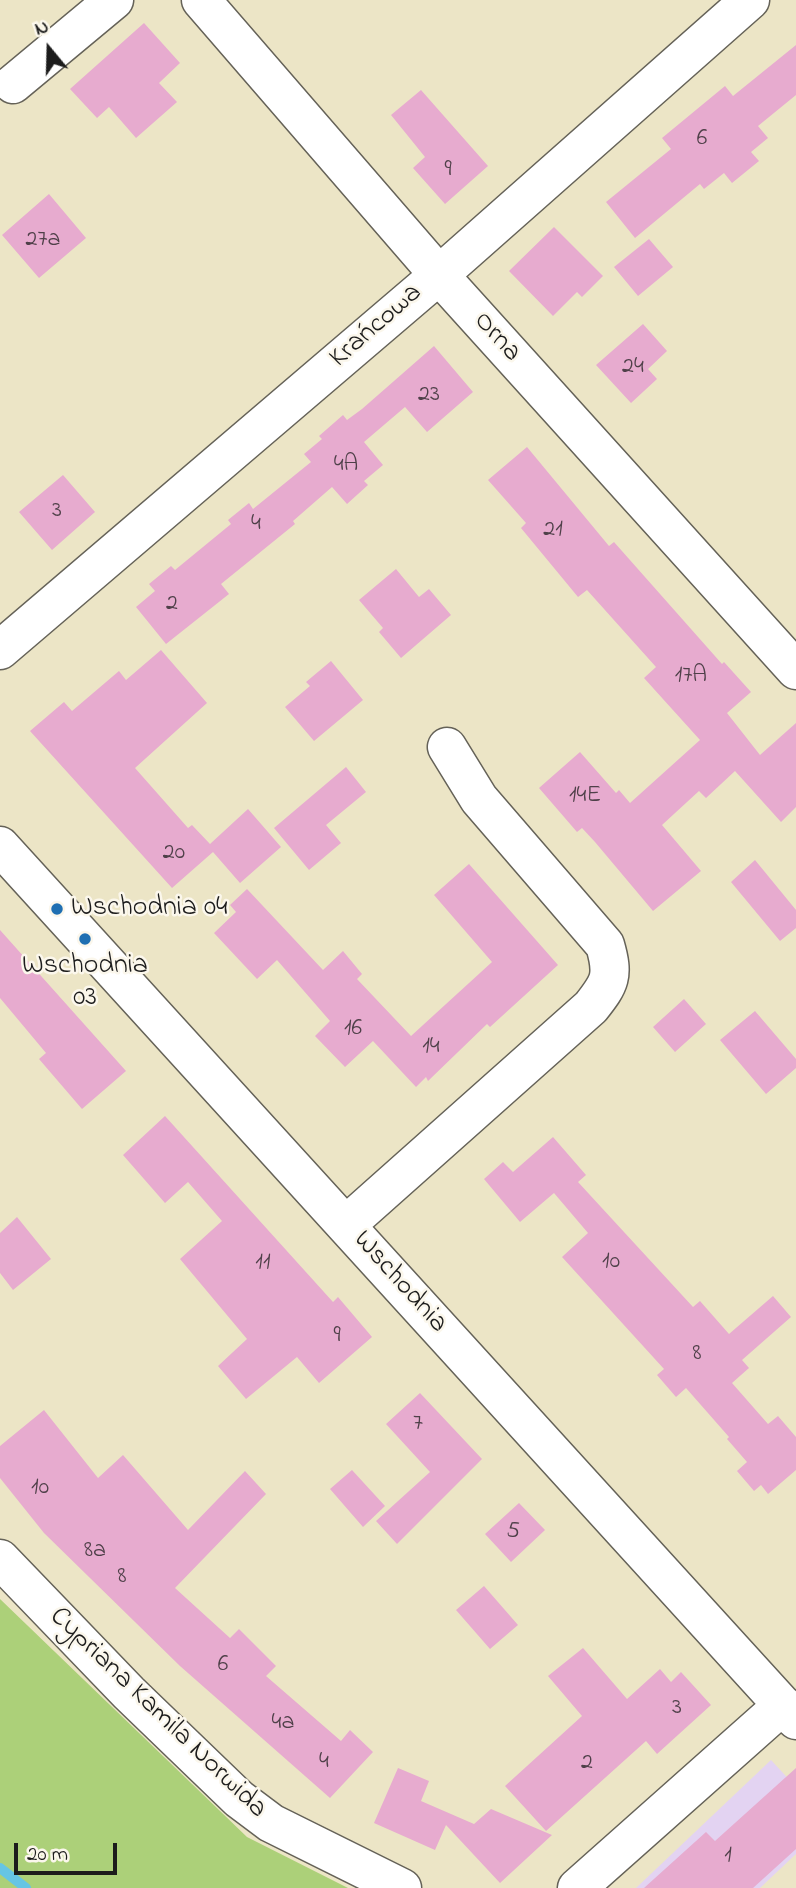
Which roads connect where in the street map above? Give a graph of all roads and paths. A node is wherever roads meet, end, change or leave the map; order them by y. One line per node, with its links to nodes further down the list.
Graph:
1 (114, 0): 4 (street)
2 (201, 0): 5 (street, Orna)
3 (750, 0): 5 (street, Krańcowa)
4 (13, 84)
5 (439, 275): 6 (street, Krańcowa); 7 (street, Orna)
6 (0, 650)
7 (796, 670)
8 (447, 747): 10 (street)
9 (0, 846): 10 (street, Wschodnia)
10 (346, 1226): 12 (street, Wschodnia)
11 (0, 1559): 13 (street, Cypriana Kamila Norwida)
12 (789, 1713): 14 (street)
13 (402, 1888)
14 (577, 1888)

